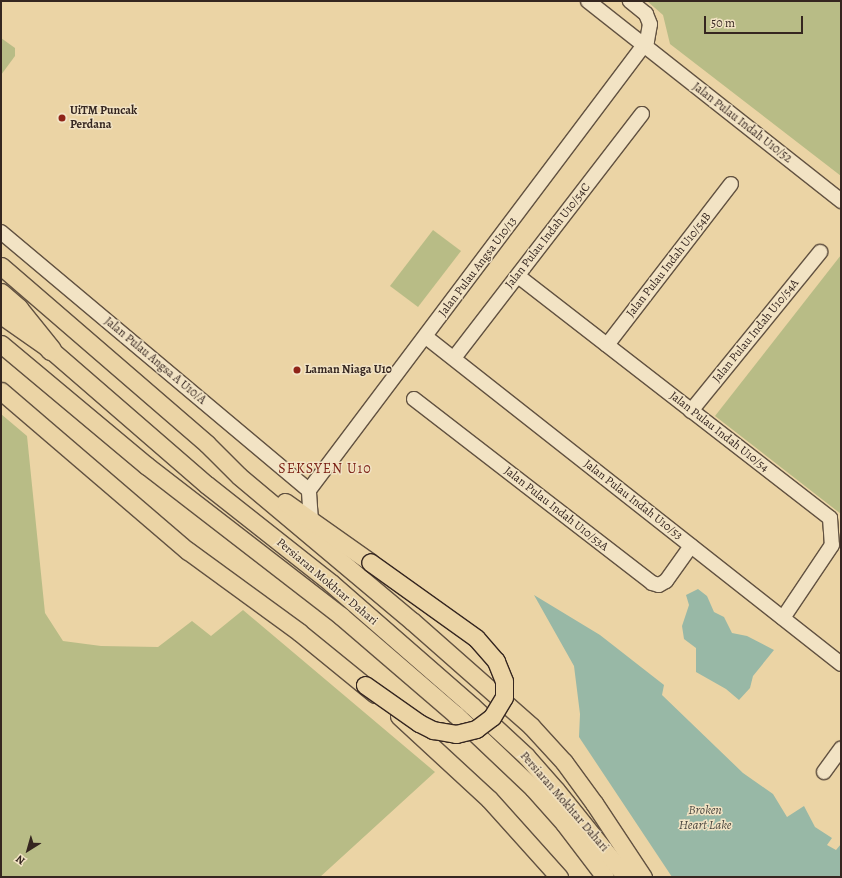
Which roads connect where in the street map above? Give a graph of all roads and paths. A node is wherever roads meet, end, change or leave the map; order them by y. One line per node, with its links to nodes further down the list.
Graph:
1 (588, 1): 3 (street, Jalan Pulau Indah U10/52)
2 (630, 1): 3 (street, Jalan Pulau Angsa U10/13)
3 (643, 45): 6 (street, Jalan Pulau Indah U10/52); 13 (street, Jalan Pulau Angsa U10/13)
4 (642, 114): 10 (street, Jalan Pulau Indah U10/54C)
5 (731, 184): 15 (street, Jalan Pulau Indah U10/54B)
6 (841, 201)
7 (1, 232): 22 (street, Jalan Pulau Angsa A U10/A)
8 (820, 252): 20 (street, Jalan Pulau Indah U10/54A)
9 (1, 266): 21 (main road)
10 (518, 276): 15 (street, Jalan Pulau Indah U10/54); 17 (street, Jalan Pulau Indah U10/54C)
11 (1, 294): 16 (highway)
12 (1, 315): 16 (main road, Persiaran Mokhtar Dahari)
13 (426, 337): 17 (street, Jalan Pulau Indah U10/53); 22 (street, Jalan Pulau Angsa U10/13)
14 (1, 344): 31 (main road, Persiaran Mokhtar Dahari)
15 (607, 345): 20 (street, Jalan Pulau Indah U10/54)
16 (51, 350): 32 (main road, Persiaran Mokhtar Dahari)
17 (454, 358): 24 (street, Jalan Pulau Indah U10/53)
18 (1, 391): 27 (main road)
19 (414, 399): 24 (street, Jalan Pulau Indah U10/53A)
20 (691, 411): 25 (street, Jalan Pulau Indah U10/54)
21 (207, 444): 23 (main road); 33 (main road)
22 (309, 490): 23 (street)
23 (311, 521): 27 (main road, bridge)
24 (691, 546): 25 (street, Jalan Pulau Indah U10/53)
25 (783, 618): 26 (street, Jalan Pulau Indah U10/53)
26 (841, 664)
27 (365, 685): 30 (main road)
28 (841, 749): 29 (street)
29 (824, 772)
30 (560, 877)
31 (605, 877)
32 (626, 877)
33 (642, 877)

